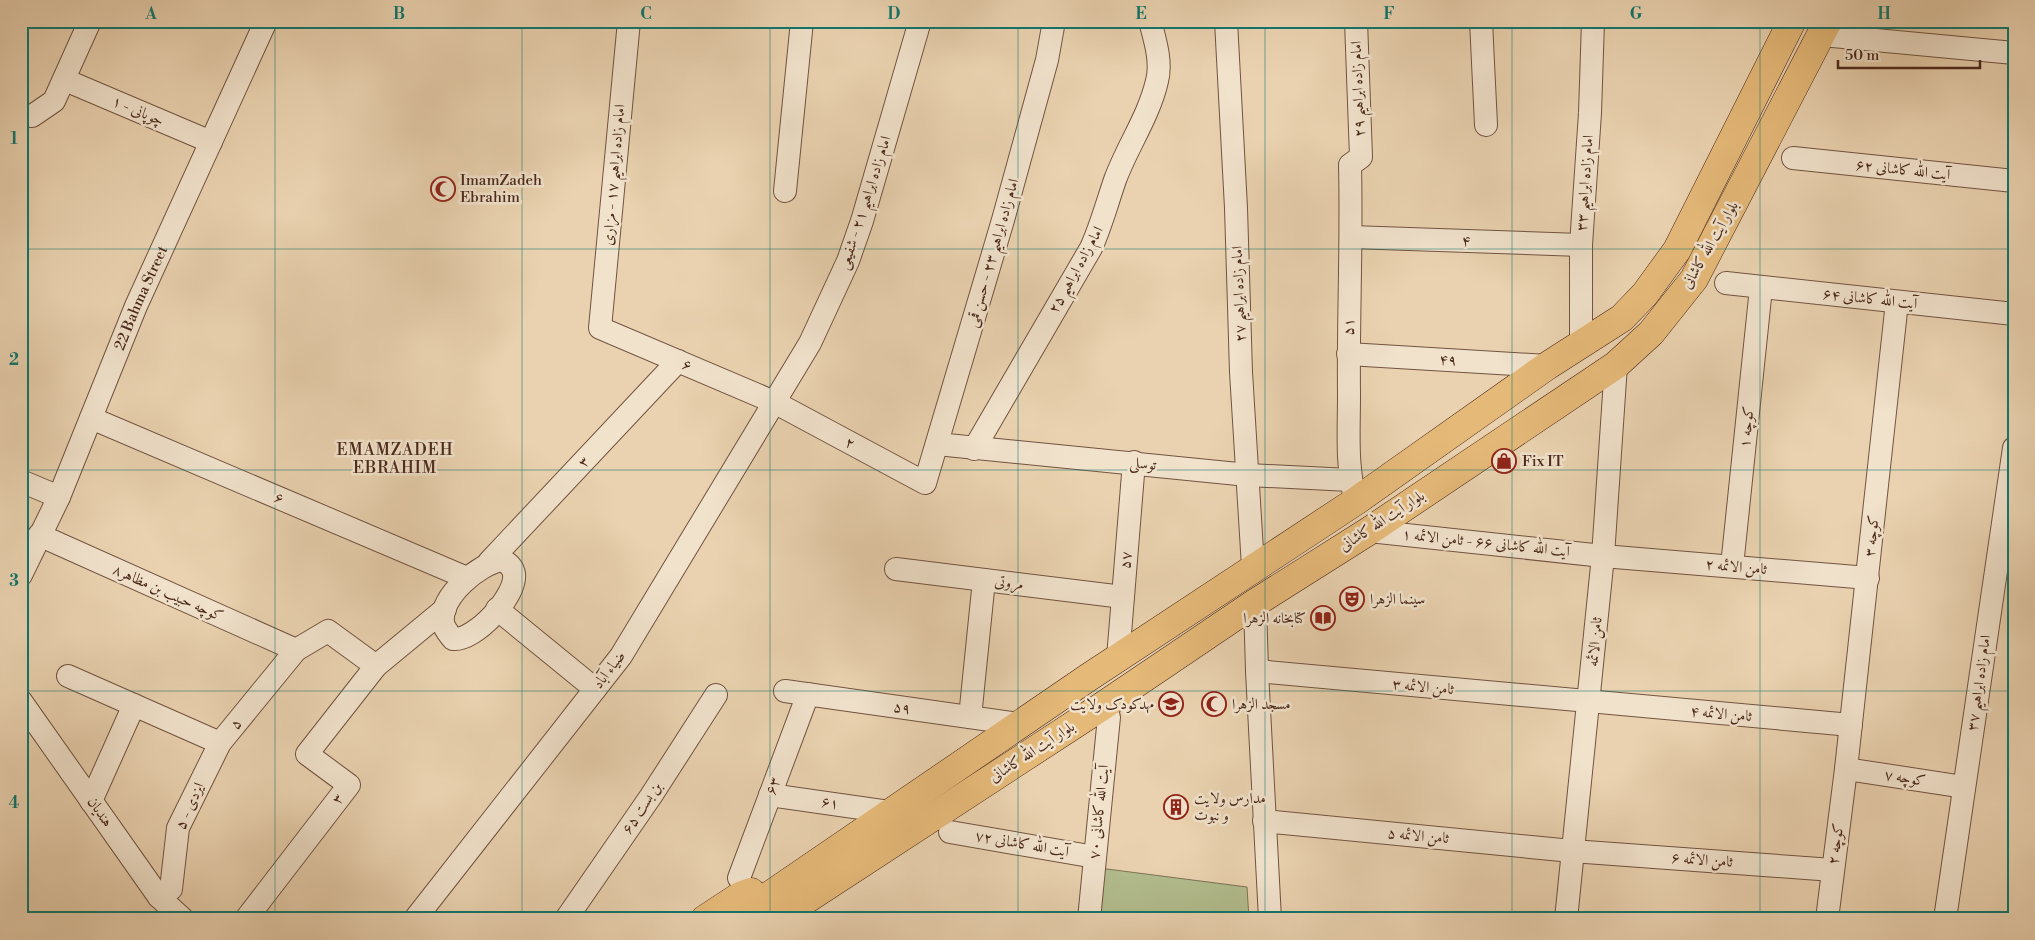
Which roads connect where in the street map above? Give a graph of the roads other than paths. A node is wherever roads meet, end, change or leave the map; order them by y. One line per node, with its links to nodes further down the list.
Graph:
1 (90, 21): 15 (street)
2 (266, 21): 18 (street, 22 Bahma Street)
3 (629, 21): 29 (street, امام زاده ابراهیم ۱۷ - مزاری)
4 (802, 21): 22 (street)
5 (920, 21): 35 (street, امام زاده ابراهیم ۲۱ - شفیعی)
6 (1054, 21): 37 (street, امام زاده ابراهیم ۲۳ - حسن قمی)
7 (1150, 21): 39 (street, امام زاده ابراهیم ۲۵)
8 (1226, 21): 41 (street, امام زاده ابراهیم ۲۷)
9 (1356, 21): 19 (street, امام زاده ابراهیم ۲۹)
10 (1481, 21): 17 (street)
11 (1593, 21): 24 (street, امام زاده ابراهیم ۳۳)
12 (1792, 21): 30 (main road, بلوار آیت الله کاشانی)
13 (1825, 28): 14 (street); 33 (main road, بلوار آیت الله کاشانی)
14 (2014, 53)
15 (65, 80): 16 (street); 18 (street, ۱ - چوپانی)
16 (21, 115)
17 (1486, 125)
18 (211, 142): 36 (street, 22 Bahma Street)
19 (1361, 156): 23 (street, ۵۱)
20 (1793, 158): 21 (street, آیت الله کاشانی ۶۲)
21 (2014, 181)
22 (785, 190)
23 (1351, 237): 24 (street, ۴); 31 (street, ۵۱)
24 (1581, 245): 30 (street, امام زاده ابراهیم ۳۳)
25 (1726, 283): 26 (street, آیت الله کاشانی ۶۴)
26 (1761, 288): 27 (street, آیت الله کاشانی ۶۴); 50 (street, کوچه ۱)
27 (1897, 302): 28 (street, آیت الله کاشانی ۶۴); 55 (street, کوچه ۳)
28 (2014, 314)
29 (600, 328): 32 (street, ۶)
30 (1581, 345): 34 (main road, بلوار آیت الله کاشانی)
31 (1348, 354): 34 (street, ۴۹); 44 (street, ۵۱)
32 (678, 361): 35 (street, ۶); 49 (street, ۳)
33 (1616, 364): 46 (main road, بلوار آیت الله کاشانی); 48 (street, ثامن الائمه)
34 (1547, 366): 44 (main road, بلوار آیت الله کاشانی)
35 (774, 402): 43 (street, ۲); 66 (street, ضیاء آباد)
36 (91, 418): 45 (street, 22 Bahma Street); 54 (street, ۶)
37 (936, 444): 39 (street, توسلی); 43 (street, امام زاده ابراهیم ۲۳ - حسن قمی)
38 (2014, 448): 79 (street, امام زاده ابراهیم ۳۷)
39 (974, 449): 40 (street, توسلی)
40 (1134, 462): 41 (street, توسلی); 57 (street, ۵۷)
41 (1248, 475): 44 (street, توسلی); 51 (street, امام زاده ابراهیم ۲۷)
42 (21, 481): 45 (street)
43 (925, 483)
44 (1353, 491): 51 (main road, بلوار آیت الله کاشانی)
45 (59, 497): 47 (street, 22 Bahma Street)
46 (1369, 531): 48 (street, آیت الله کاشانی ۶۶ - ثامن الائمه ۱); 58 (main road, بلوار آیت الله کاشانی)
47 (39, 536): 53 (street, 22 Bahma Street); 61 (street, کوچه حبیب بن مظاهر۸)
48 (1603, 556): 50 (street, ثامن الائمه ۲); 71 (street, ثامن الائمه)
49 (490, 562): 54 (street, ۳); 60 (street)
50 (1732, 566): 55 (street, ثامن الائمه ۲)
51 (1253, 567): 62 (main road, بلوار آیت الله کاشانی)
52 (896, 569): 56 (street, مروتی)
53 (21, 575)
54 (467, 578): 59 (street, ۳)
55 (1868, 578): 76 (street, کوچه ۳)
56 (984, 580): 57 (street, مروتی); 74 (street)
57 (1123, 597): 62 (street, ۵۷)
58 (1255, 603): 64 (street); 73 (main road, بلوار آیت الله کاشانی)
59 (444, 609): 60 (street); 63 (street, ۳)
60 (497, 609): 66 (street)
61 (296, 650): 63 (street, ۵); 77 (street, ۵)
62 (1118, 658): 75 (main road, بلوار آیت الله کاشانی)
63 (376, 666): 94 (street, ۳)
64 (1256, 671): 71 (street, ثامن الائمه ۳); 83 (street)
65 (68, 676): 72 (street, ۵)
66 (595, 689): 95 (street, ضیاء آباد)
67 (785, 691): 68 (street, ۵۹)
68 (808, 694): 74 (street, ۵۹); 80 (street, ۶۳)
69 (716, 695): 96 (street, بن بست ۶۵)
70 (21, 701): 81 (street, هندیان)
71 (1590, 702): 76 (street, ثامن الائمه ۴); 85 (street, ثامن الائمه)
72 (134, 705): 77 (street, ۵); 81 (street)
73 (1101, 707): 86 (street, آیت الله کاشانی ۷۰); 91 (main road, بلوار آیت الله کاشانی)
74 (970, 717): 75 (street, ۵۹)
75 (1019, 724): 82 (main road, بلوار آیت الله کاشانی)
76 (1851, 725): 78 (street, کوچه ۳)
77 (220, 743): 90 (street, ۵ - ایزدی)
78 (1846, 769): 79 (street, کوچه ۷); 87 (street, کوچه ۲)
79 (1964, 787): 104 (street, امام زاده ابراهیم ۳۷)
80 (770, 795): 82 (street, ۶۱); 89 (street, ۶۳)
81 (92, 801): 90 (street, هندیان)
82 (889, 812): 88 (main road, بلوار آیت الله کاشانی)
83 (1264, 822): 85 (street, ثامن الائمه ۵); 101 (street)
84 (950, 832): 86 (street, آیت الله کاشانی ۷۲)
85 (1572, 851): 87 (street, ثامن الائمه ۶); 102 (street, ثامن الائمه)
86 (1095, 857): 100 (street, آیت الله کاشانی ۷۰)
87 (1833, 870): 103 (street, کوچه ۲)
88 (801, 872): 92 (main road, بلوار آیت الله کاشانی); 97 (main road, بلوار آیت الله کاشانی)
89 (739, 878)
90 (159, 897): 93 (street, هندیان)
91 (807, 898): 98 (main road, بلوار آیت الله کاشانی); 99 (main road, بلوار آیت الله کاشانی)
92 (739, 916)
93 (183, 919)
94 (246, 919)
95 (415, 919)
96 (566, 919)
97 (705, 919)
98 (770, 919)
99 (786, 919)
100 (1089, 919)
101 (1270, 919)
102 (1566, 919)
103 (1827, 919)
104 (1945, 919)

